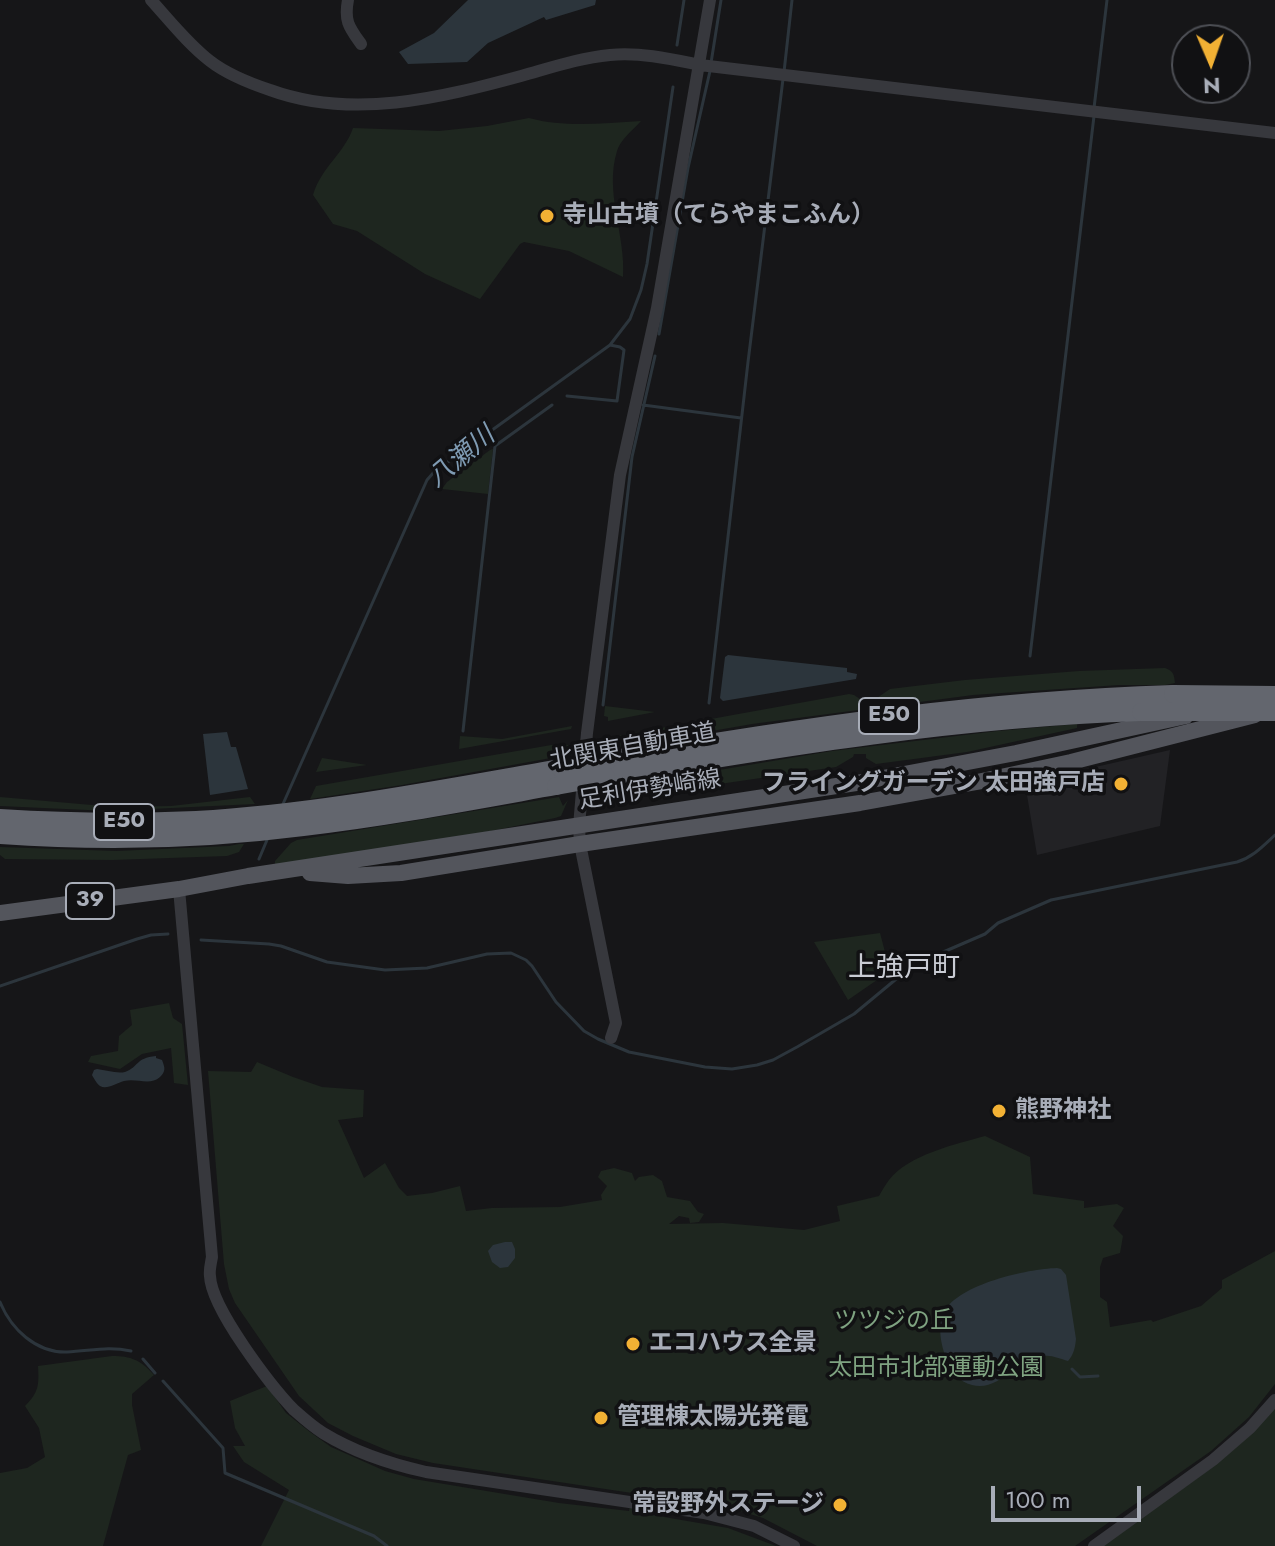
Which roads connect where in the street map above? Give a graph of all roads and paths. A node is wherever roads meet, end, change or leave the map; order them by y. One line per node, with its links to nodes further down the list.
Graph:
1 (151, 0): 5 (street)
2 (348, 0): 4 (street)
3 (710, 0): 5 (street)
4 (361, 44)
5 (700, 65): 6 (street); 14 (street)
6 (1275, 133)
7 (1275, 689): 14 (main road, 足利伊勢崎線 / 39)
8 (1275, 695): 10 (highway, 北関東自動車道 / E50, bridge)
9 (1275, 710): 10 (highway, 北関東自動車道 / E50, bridge); 16 (main road, 足利伊勢崎線 / 39)
10 (607, 768): 11 (highway, 北関東自動車道 / E50, bridge)
11 (558, 777): 13 (highway, 北関東自動車道 / E50); 13 (highway, 北関東自動車道 / E50)
12 (0, 818): 13 (highway, 北関東自動車道 / E50)
13 (246, 824): 15 (highway, 北関東自動車道 / E50)
14 (579, 826): 16 (street); 17 (main road, 足利伊勢崎線 / 39)
15 (0, 835)
16 (580, 844): 17 (main road, 足利伊勢崎線 / 39); 20 (street)
17 (264, 874): 18 (main road, 足利伊勢崎線 / 39)
18 (179, 889): 19 (main road, 足利伊勢崎線 / 39); 22 (street)
19 (0, 913)
20 (611, 1038)
21 (1275, 1400): 23 (street)
22 (794, 1546)
23 (1094, 1546)

